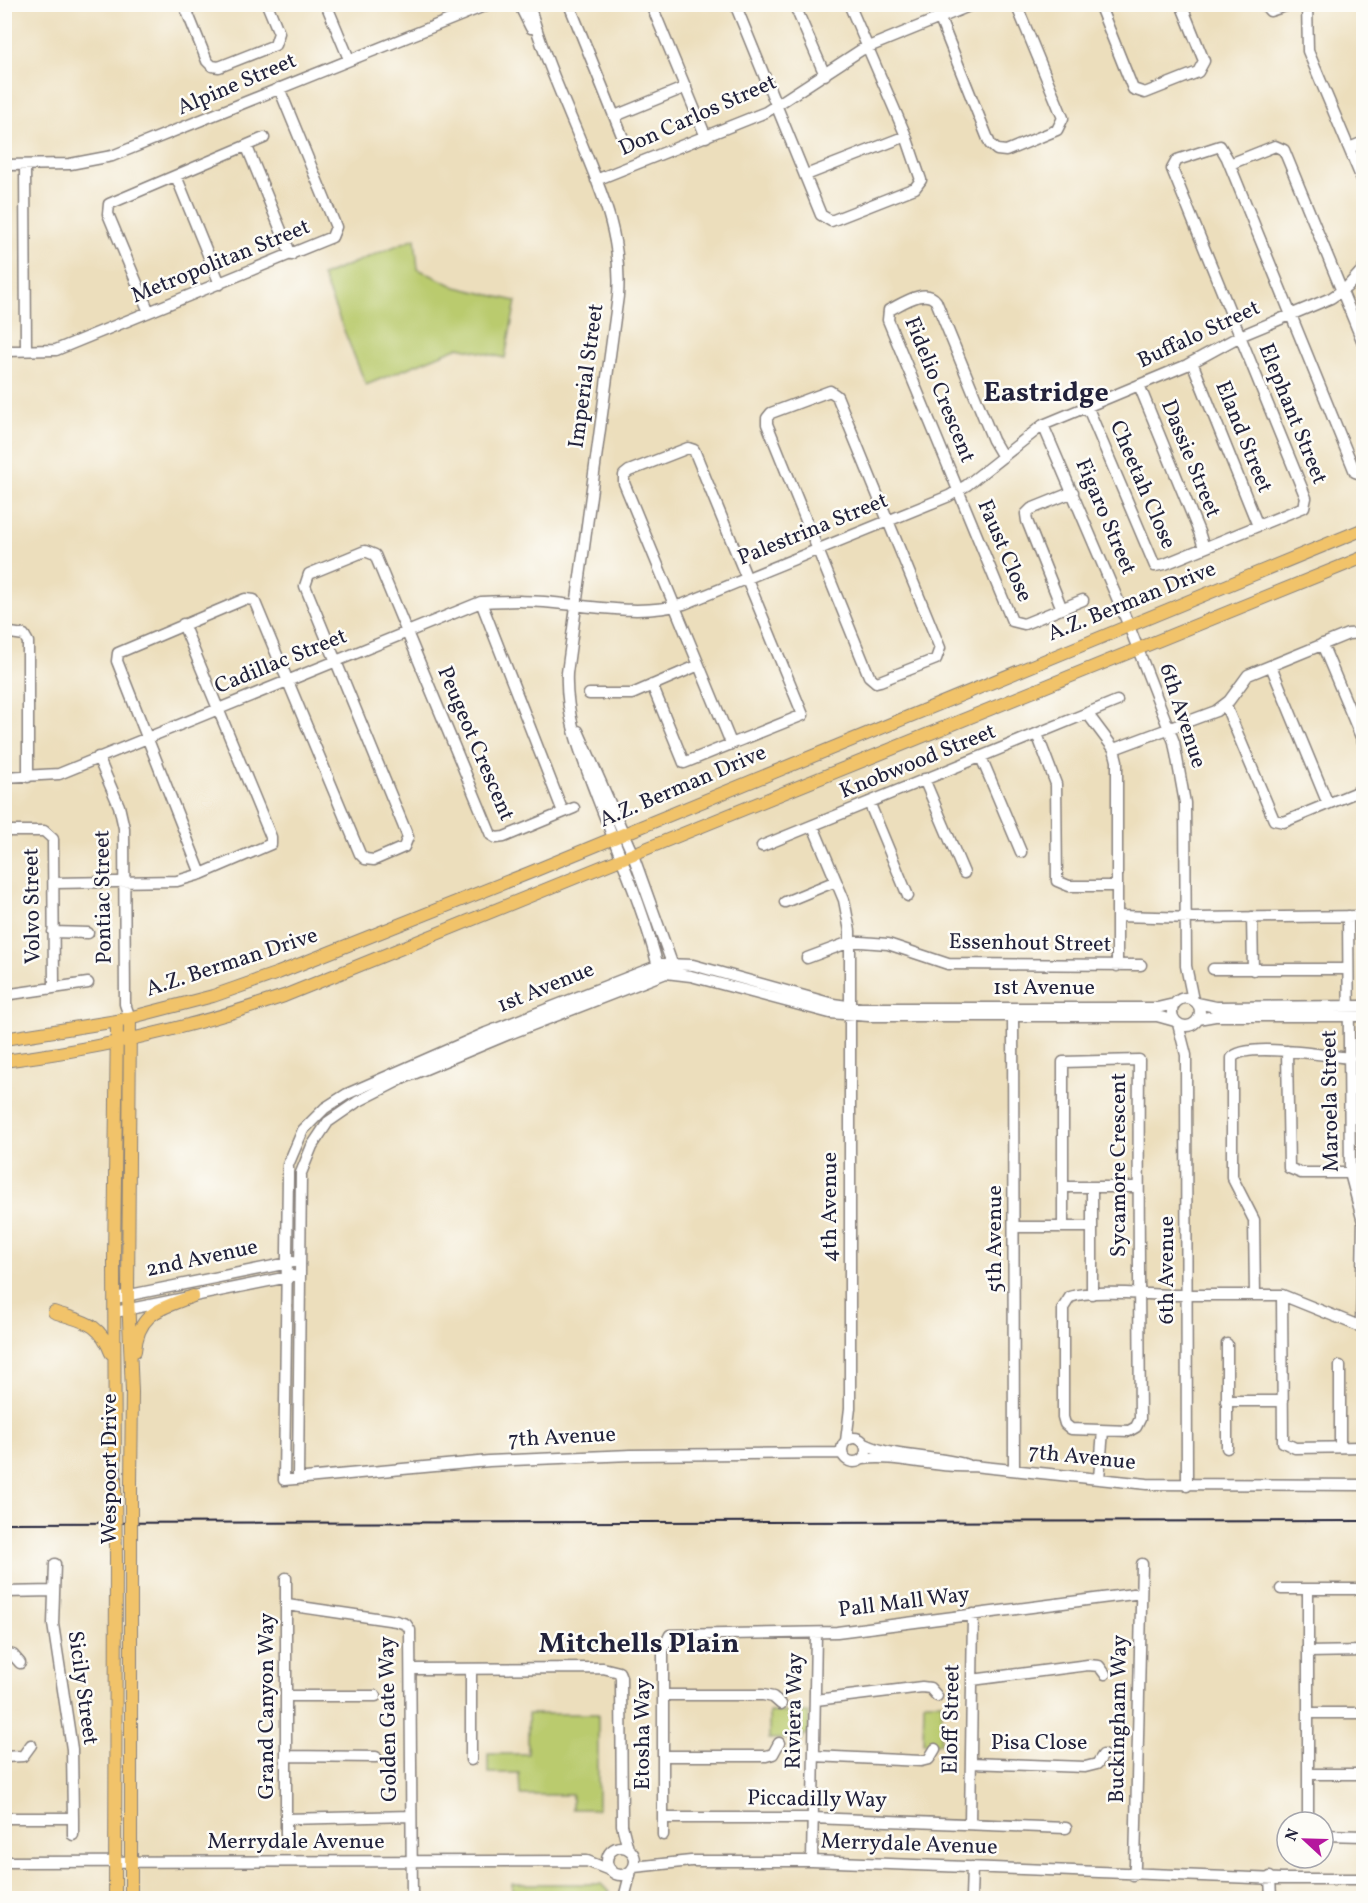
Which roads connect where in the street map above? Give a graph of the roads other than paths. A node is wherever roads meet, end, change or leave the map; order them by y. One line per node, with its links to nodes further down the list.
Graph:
1 (184, 4): 2 (street)
2 (267, 4)
3 (326, 4): 24 (street)
4 (489, 4): 19 (street, Alpine Street)
5 (519, 4): 22 (street, Imperial Street)
6 (529, 4): 22 (street, Imperial Street)
7 (651, 4): 26 (street)
8 (735, 4): 28 (street)
9 (794, 4): 25 (street)
10 (849, 4): 23 (street)
11 (934, 4): 21 (street)
12 (974, 4): 21 (street, Don Carlos Street)
13 (1016, 4): 21 (street)
14 (1099, 4): 15 (street)
15 (1181, 4)
16 (1264, 4): 17 (street)
17 (1292, 4)
18 (1307, 4): 36 (street)
19 (479, 6): 24 (street, Alpine Street)
20 (573, 6): 29 (street)
21 (939, 20): 23 (street, Don Carlos Street)
22 (540, 44): 42 (street, Imperial Street)
23 (867, 48): 25 (street, Don Carlos Street); 31 (street)
24 (349, 59): 27 (street, Alpine Street)
25 (825, 75): 28 (street, Don Carlos Street)
26 (686, 87): 29 (street); 30 (street)
27 (279, 88): 38 (street, Alpine Street); 44 (street, Metropolitan Street)
28 (778, 105): 30 (street, Don Carlos Street); 40 (street)
29 (615, 116): 33 (street)
30 (706, 136): 42 (street, Don Carlos Street)
31 (906, 136): 40 (street); 40 (street)
32 (264, 138): 35 (street)
33 (625, 142)
34 (1364, 142): 36 (street)
35 (246, 147): 41 (street); 44 (street)
36 (1349, 147): 43 (street)
37 (4, 165): 38 (street, Alpine Street)
38 (25, 165): 53 (street)
39 (1230, 165): 47 (street); 49 (street); 50 (street, Elephant Street)
40 (806, 175)
41 (176, 176): 46 (street); 48 (street)
42 (596, 180): 71 (street, Imperial Street)
43 (1364, 184)
44 (291, 255): 46 (street, Metropolitan Street)
45 (1364, 268): 47 (street, Buffalo Street)
46 (220, 284): 48 (street, Metropolitan Street)
47 (1341, 292): 49 (street, Buffalo Street); 51 (street)
48 (148, 312): 53 (street, Metropolitan Street)
49 (1291, 315): 50 (street, Buffalo Street); 59 (street)
50 (1240, 336): 54 (street, Buffalo Street); 63 (street, Elephant Street)
51 (1364, 345)
52 (4, 351): 53 (street, Metropolitan Street)
53 (26, 351)
54 (1192, 362): 55 (street, Buffalo Street); 63 (street, Eland Street)
55 (1139, 385): 56 (street, Buffalo Street); 65 (street, Dassie Street)
56 (1087, 406): 57 (street, Buffalo Street); 65 (street, Cheetah Close)
57 (1043, 425): 58 (street, Palestrina Street); 61 (street, Figaro Street)
58 (1003, 457): 60 (street, Palestrina Street); 60 (street, Fidelio Crescent)
59 (1364, 475)
60 (958, 490): 62 (street, Palestrina Street); 73 (street, Faust Close)
61 (1074, 492): 73 (street); 75 (street, Figaro Street)
62 (888, 521): 66 (street, Palestrina Street); 66 (street); 66 (street)
63 (1258, 526): 65 (street, Elephant Street)
64 (1364, 529): 75 (main road, A.Z. Berman Drive)
65 (1204, 548)
66 (817, 550): 68 (street, Palestrina Street)
67 (1364, 557): 80 (main road, A.Z. Berman Drive)
68 (747, 579): 72 (street, Palestrina Street); 72 (street); 94 (street)
69 (1083, 600): 73 (street)
70 (481, 602): 71 (street, Cadillac Street); 76 (street, Cadillac Street); 106 (street)
71 (576, 606): 72 (street, Palestrina Street); 109 (street, Imperial Street)
72 (674, 607): 82 (street)
73 (1062, 609)
74 (183, 624): 84 (street); 89 (street); 93 (street)
75 (1129, 626): 80 (street, 6th Avenue); 109 (main road, A.Z. Berman Drive)
76 (407, 631): 81 (street, Cadillac Street); 81 (street); 106 (street, Peugeot Crescent)
77 (4, 632): 100 (street)
78 (1364, 633): 79 (street)
79 (1323, 644): 83 (street); 95 (street)
80 (1138, 648): 91 (street, 6th Avenue); 112 (main road, A.Z. Berman Drive)
81 (336, 660): 84 (street, Cadillac Street); 84 (street)
82 (699, 665): 85 (street); 94 (street)
83 (1271, 666): 88 (street); 104 (street)
84 (289, 678): 89 (street, Cadillac Street)
85 (652, 685): 86 (street); 94 (street)
86 (589, 694)
87 (1117, 701): 90 (street, Knobwood Street)
88 (1225, 704): 91 (street); 104 (street)
89 (218, 708): 93 (street, Cadillac Street); 115 (street)
90 (1087, 713): 92 (street, Knobwood Street); 96 (street)
91 (1170, 727): 96 (street); 125 (street, 6th Avenue)
92 (1037, 734): 98 (street, Knobwood Street); 119 (street)
93 (146, 738): 97 (street, Cadillac Street); 115 (street)
94 (731, 743)
95 (1364, 744)
96 (1114, 749): 119 (street)
97 (98, 757): 100 (street, Cadillac Street); 117 (street, Pontiac Street)
98 (981, 757): 101 (street, Knobwood Street); 111 (street)
99 (4, 777): 100 (street, Cadillac Street)
100 (28, 777)
101 (924, 780): 103 (street, Knobwood Street); 114 (street)
102 (1364, 789): 104 (street)
103 (869, 802): 107 (street, Knobwood Street); 120 (street)
104 (1328, 804)
105 (574, 808): 106 (street, Peugeot Crescent)
106 (562, 812)
107 (813, 825): 110 (street, Knobwood Street); 116 (street, 4th Avenue)
108 (4, 831): 118 (street, Volvo Street)
109 (618, 836): 112 (street); 113 (street); 150 (main road, A.Z. Berman Drive)
110 (762, 846)
111 (1021, 852)
112 (633, 855): 113 (main road, A.Z. Berman Drive); 134 (street)
113 (621, 861): 137 (street); 155 (main road, A.Z. Berman Drive)
114 (964, 873)
115 (201, 874): 117 (street)
116 (836, 881): 121 (street); 129 (street, 4th Avenue)
117 (124, 883): 118 (street); 144 (street, Pontiac Street)
118 (54, 884): 127 (street, Volvo Street)
119 (1118, 886): 122 (street)
120 (908, 896)
121 (785, 902)
122 (1118, 916): 125 (street); 132 (street)
123 (1348, 916): 124 (street); 126 (street); 136 (street, Maroela Street)
124 (1364, 916)
125 (1185, 917): 126 (street); 133 (street, 6th Avenue)
126 (1252, 917): 138 (street)
127 (53, 932): 128 (street); 140 (street, Volvo Street)
128 (88, 933)
129 (850, 942): 130 (street); 132 (street, Essenhout Street); 146 (street, 4th Avenue)
130 (807, 958)
131 (1141, 965): 132 (street, Essenhout Street)
132 (1117, 966)
133 (1186, 966): 142 (street, 6th Avenue); 143 (street, 6th Avenue)
134 (674, 968): 137 (street, 1st Avenue); 146 (street, 1st Avenue)
135 (1213, 969): 138 (street)
136 (1348, 969): 138 (street); 147 (street, Maroela Street)
137 (659, 970): 161 (street, 1st Avenue); 162 (street, 1st Avenue)
138 (1252, 970)
139 (88, 983): 140 (street)
140 (54, 988): 141 (street)
141 (4, 995)
142 (1177, 1002): 143 (street); 148 (street, 1st Avenue); 153 (street)
143 (1195, 1002): 147 (street); 152 (street)
144 (125, 1004): 150 (street, Pontiac Street); 151 (street, Pontiac Street)
145 (1364, 1006): 147 (street)
146 (850, 1011): 148 (street, 1st Avenue); 193 (street, 4th Avenue)
147 (1349, 1011): 149 (street); 152 (street); 159 (street, Maroela Street)
148 (1013, 1012): 153 (street, 1st Avenue); 168 (street, 5th Avenue)
149 (1364, 1016)
150 (130, 1018): 151 (main road, A.Z. Berman Drive); 155 (main road, Wespoort Drive)
151 (117, 1021): 154 (main road, A.Z. Berman Drive); 156 (main road, Wespoort Drive)
152 (1196, 1021): 153 (street); 158 (street, 6th Avenue)
153 (1177, 1023): 158 (street, 6th Avenue)
154 (4, 1039)
155 (130, 1041): 156 (main road, A.Z. Berman Drive); 180 (main road, Wespoort Drive)
156 (116, 1044): 160 (main road, A.Z. Berman Drive); 182 (main road, Wespoort Drive)
157 (1287, 1051): 159 (street); 163 (street); 178 (street)
158 (1186, 1054): 177 (street, 6th Avenue)
159 (1350, 1058): 163 (street, Maroela Street)
160 (4, 1060)
161 (297, 1141): 162 (street); 172 (street, 1st Avenue)
162 (312, 1146): 171 (street, 1st Avenue)
163 (1350, 1173): 167 (street, Maroela Street)
164 (1063, 1187): 165 (street); 166 (street, Sycamore Crescent); 169 (street, Sycamore Crescent)
165 (1092, 1187): 166 (street); 170 (street)
166 (1138, 1187): 176 (street, Sycamore Crescent)
167 (1363, 1222): 186 (street, Maroela Street)
168 (1014, 1227): 169 (street); 203 (street, 5th Avenue)
169 (1063, 1227): 170 (street)
170 (1091, 1227): 175 (street)
171 (299, 1261): 172 (street, 2nd Avenue); 173 (street, 1st Avenue)
172 (286, 1262): 174 (street, 1st Avenue); 180 (street, 2nd Avenue)
173 (299, 1275): 174 (street, 2nd Avenue); 205 (street, 1st Avenue)
174 (286, 1277): 181 (street, 2nd Avenue); 206 (street, 1st Avenue)
175 (1092, 1294): 176 (street); 194 (street)
176 (1139, 1295): 177 (street); 194 (street, Sycamore Crescent)
177 (1186, 1295): 178 (street); 208 (street, 6th Avenue)
178 (1255, 1295): 179 (street)
179 (1282, 1295): 186 (street); 192 (street)
180 (128, 1296): 182 (street, 2nd Avenue); 183 (main road, Wespoort Drive)
181 (193, 1296): 183 (street, 2nd Avenue); 190 (main road)
182 (114, 1298): 185 (main road, Wespoort Drive)
183 (128, 1310): 185 (street, 2nd Avenue); 190 (main road, Wespoort Drive)
184 (54, 1312): 188 (main road)
185 (114, 1312): 188 (main road, Wespoort Drive)
186 (1362, 1328)
187 (1227, 1344): 191 (street)
188 (114, 1360): 272 (main road, Wespoort Drive, bridge)
189 (1340, 1366): 197 (street)
190 (132, 1392): 273 (main road, Wespoort Drive, bridge)
191 (1226, 1401): 192 (street); 199 (street)
192 (1283, 1401): 197 (street)
193 (850, 1408): 195 (street, 4th Avenue); 196 (street, 4th Avenue)
194 (1103, 1431): 204 (street)
195 (846, 1441): 196 (street); 200 (street)
196 (863, 1441): 201 (street); 202 (street, 7th Avenue)
197 (1340, 1447): 198 (street)
198 (1364, 1447)
199 (1227, 1448)
200 (842, 1453): 201 (street); 205 (street, 7th Avenue)
201 (863, 1459): 202 (street, 7th Avenue)
202 (973, 1467): 203 (street, 7th Avenue)
203 (1014, 1470): 204 (street, 7th Avenue)
204 (1099, 1478): 208 (street, 7th Avenue)
205 (298, 1479): 206 (street, 7th Avenue)
206 (285, 1480)
207 (1364, 1485): 208 (street, 7th Avenue)
208 (1187, 1486)
209 (55, 1564): 216 (street, Sicily Street)
210 (1142, 1564): 217 (street, Buckingham Way)
211 (286, 1578): 218 (street, Grand Canyon Way)
212 (1281, 1589): 213 (street)
213 (1308, 1589): 214 (street); 223 (street)
214 (1364, 1589)
215 (4, 1592): 216 (street)
216 (53, 1592): 254 (street, Sicily Street)
217 (1141, 1593): 219 (street, Pall Mall Way); 278 (street, Buckingham Way)
218 (287, 1605): 227 (street, Golden Gate Way); 231 (street, Grand Canyon Way)
219 (974, 1614): 220 (street, Pall Mall Way); 229 (street, Eloff Street)
220 (816, 1634): 221 (street, Pall Mall Way); 234 (street, Riviera Way)
221 (670, 1635): 230 (street, Etosha Way)
222 (1364, 1651): 223 (street)
223 (1308, 1652): 236 (street)
224 (4, 1653): 225 (street)
225 (21, 1663)
226 (471, 1669): 227 (street); 247 (street); 259 (street)
227 (412, 1670): 252 (street, Golden Gate Way)
228 (1105, 1674): 229 (street)
229 (972, 1680): 248 (street, Eloff Street)
230 (663, 1695): 235 (street); 243 (street, Etosha Way)
231 (286, 1696): 232 (street); 242 (street, Grand Canyon Way)
232 (376, 1696)
233 (937, 1696): 234 (street)
234 (816, 1700): 244 (street, Riviera Way)
235 (781, 1704)
236 (1308, 1713): 237 (street); 249 (street)
237 (1364, 1713)
238 (779, 1743): 243 (street)
239 (31, 1745): 245 (street)
240 (935, 1749): 244 (street)
241 (1103, 1755): 248 (street, Pisa Close)
242 (286, 1756): 246 (street); 257 (street, Grand Canyon Way)
243 (663, 1756): 255 (street, Etosha Way)
244 (814, 1756): 256 (street, Riviera Way)
245 (4, 1757)
246 (376, 1757)
247 (471, 1760)
248 (971, 1763): 258 (street, Eloff Street)
249 (1308, 1774): 250 (street); 251 (street)
250 (1364, 1774)
251 (1308, 1810)
252 (411, 1816): 257 (street); 274 (street, Golden Gate Way)
253 (4, 1818): 254 (street)
254 (73, 1818): 262 (street, Sicily Street)
255 (663, 1818): 256 (street, Piccadilly Way); 263 (street, Etosha Way)
256 (813, 1818): 258 (street, Piccadilly Way); 270 (street, Riviera Way)
257 (286, 1819): 261 (street, Grand Canyon Way)
258 (970, 1824): 260 (street, Piccadilly Way)
259 (622, 1825): 266 (street); 267 (street)
260 (1066, 1828)
261 (286, 1834)
262 (73, 1835)
263 (663, 1835)
264 (1335, 1835): 265 (street)
265 (1364, 1836)
266 (614, 1850): 267 (street); 268 (street, Merrydale Avenue); 277 (street)
267 (629, 1850): 269 (street, Merrydale Avenue); 276 (street)
268 (587, 1861): 274 (street, Merrydale Avenue); 277 (street, Merrydale Avenue)
269 (691, 1861): 270 (street, Merrydale Avenue); 276 (street, Merrydale Avenue)
270 (812, 1861): 275 (street, Merrydale Avenue)
271 (4, 1862): 272 (street, Merrydale Avenue)
272 (115, 1862): 273 (street, Merrydale Avenue); 281 (main road, Wespoort Drive)
273 (131, 1862): 274 (street, Merrydale Avenue); 282 (main road, Wespoort Drive)
274 (412, 1862): 283 (street, Golden Gate Way)
275 (972, 1867): 278 (street, Merrydale Avenue); 285 (street)
276 (632, 1869): 277 (street); 284 (street)
277 (613, 1872): 284 (street)
278 (1131, 1873): 279 (street, Merrydale Avenue)
279 (1274, 1879): 280 (street, Merrydale Avenue); 286 (street)
280 (1364, 1879)
281 (115, 1899)
282 (131, 1899)
283 (412, 1899)
284 (622, 1899)
285 (971, 1899)
286 (1271, 1899)

